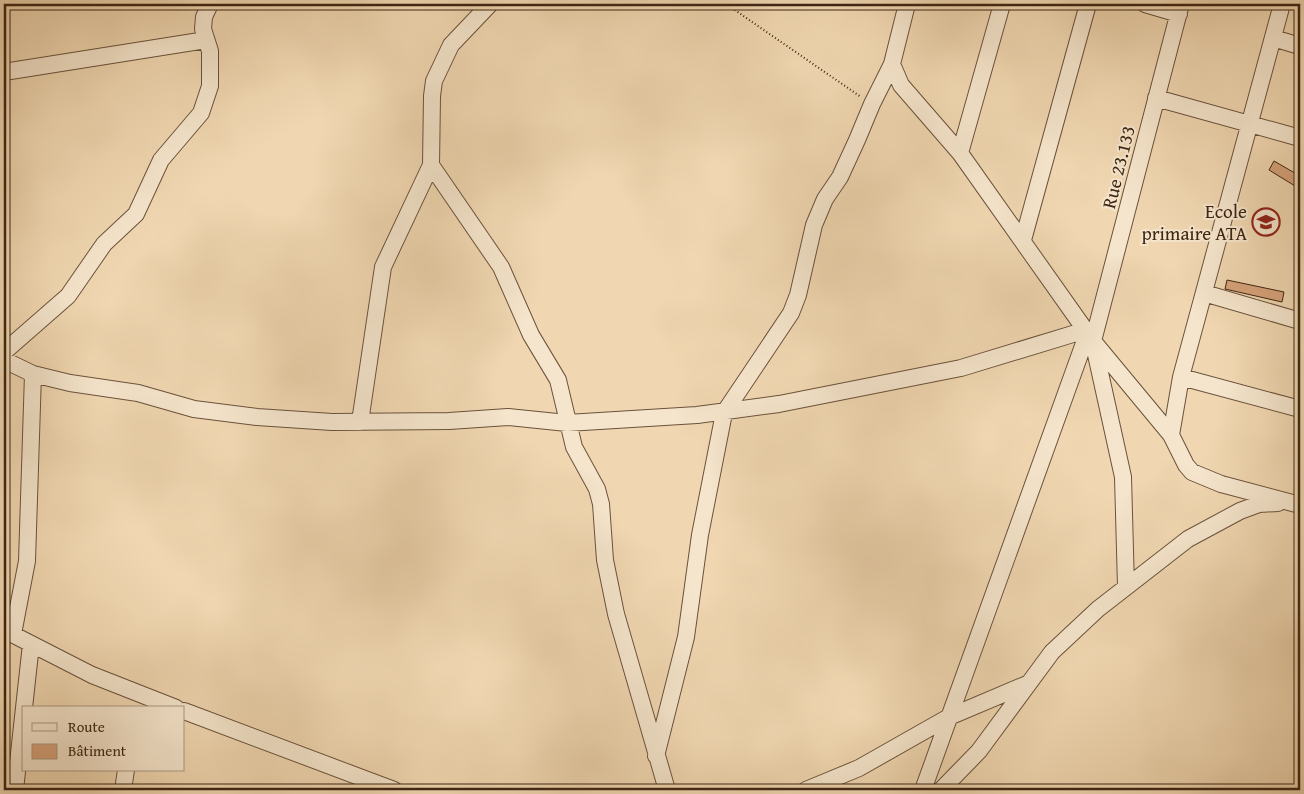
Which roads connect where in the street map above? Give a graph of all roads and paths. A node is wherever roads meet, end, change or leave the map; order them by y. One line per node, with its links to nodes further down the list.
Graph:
1 (210, 4): 11 (street)
2 (490, 4): 20 (street)
3 (726, 4): 16 (path)
4 (907, 4): 13 (street)
5 (1002, 4): 19 (street)
6 (1088, 4): 21 (street)
7 (1145, 4): 9 (street)
8 (1282, 4): 10 (street)
9 (1180, 9): 15 (street, Rue 23.133)
10 (1273, 38): 12 (street); 17 (street)
11 (206, 40): 14 (street); 25 (street)
12 (1300, 46)
13 (892, 64): 16 (street); 19 (street)
14 (4, 72)
15 (1156, 98): 17 (street); 24 (street, Rue 23.133)
16 (872, 104): 30 (street)
17 (1249, 124): 18 (street); 22 (street)
18 (1300, 138)
19 (960, 153): 21 (street)
20 (431, 165): 31 (street); 32 (street)
21 (1023, 240): 24 (street)
22 (1204, 293): 23 (street); 28 (street)
23 (1300, 321)
24 (1089, 334): 30 (street); 33 (street); 35 (street); 44 (street, Rue 23.133)
25 (4, 352)
26 (4, 360): 27 (street)
27 (33, 374): 31 (street); 36 (street)
28 (1181, 377): 29 (street); 33 (street)
29 (1300, 409)
30 (724, 412): 32 (street); 45 (street)
31 (360, 422): 32 (street)
32 (568, 423): 45 (street)
33 (1171, 435): 34 (street)
34 (1293, 504): 35 (street)
35 (1126, 587): 38 (street)
36 (8, 632): 37 (street)
37 (31, 644): 39 (street); 40 (street)
38 (1027, 684): 44 (street); 53 (street)
39 (137, 701): 41 (street)
40 (22, 706)
41 (165, 706)
42 (22, 707): 47 (street)
43 (185, 711): 49 (street)
44 (949, 717): 51 (street); 52 (street, Rue 23.133)
45 (656, 756): 50 (street)
46 (126, 772): 48 (street)
47 (11, 785)
48 (123, 790)
49 (394, 790)
50 (667, 790)
51 (806, 790)
52 (923, 790)
53 (941, 790)

